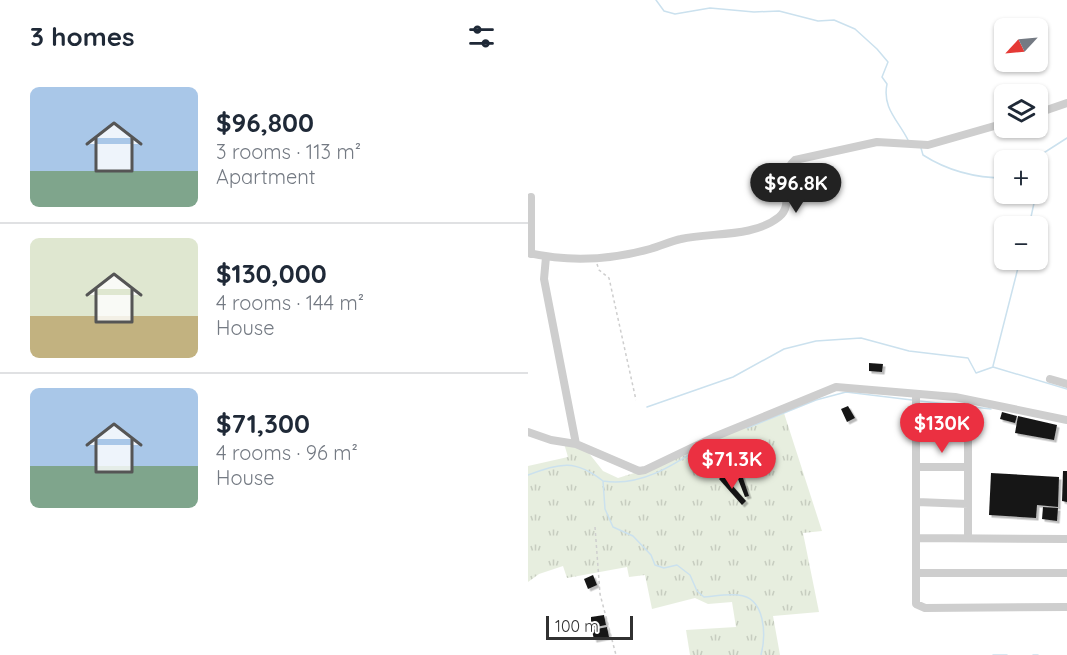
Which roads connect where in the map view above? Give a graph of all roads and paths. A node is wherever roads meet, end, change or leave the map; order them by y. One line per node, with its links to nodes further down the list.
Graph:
1 (1067, 103): 2 (street)
2 (1048, 109)
3 (994, 126): 7 (street)
4 (531, 197): 5 (street)
5 (530, 253): 6 (street)
6 (546, 257): 7 (street); 15 (street)
7 (600, 258): 11 (path)
8 (1050, 379): 9 (street)
9 (1067, 384)
10 (916, 399): 12 (street); 13 (street); 15 (street)
11 (636, 400)
12 (1067, 420)
13 (916, 429): 16 (street); 17 (street)
14 (528, 432): 15 (street)
15 (576, 444)
16 (917, 467): 17 (street); 18 (street)
17 (967, 467): 19 (street)
18 (917, 502): 19 (street); 22 (street)
19 (968, 504): 21 (street)
20 (595, 526): 27 (path)
21 (968, 537): 22 (street); 23 (street)
22 (917, 538): 24 (street)
23 (1067, 539)
24 (916, 573): 25 (street); 26 (street)
25 (1067, 573)
26 (1067, 607)
27 (616, 655)

